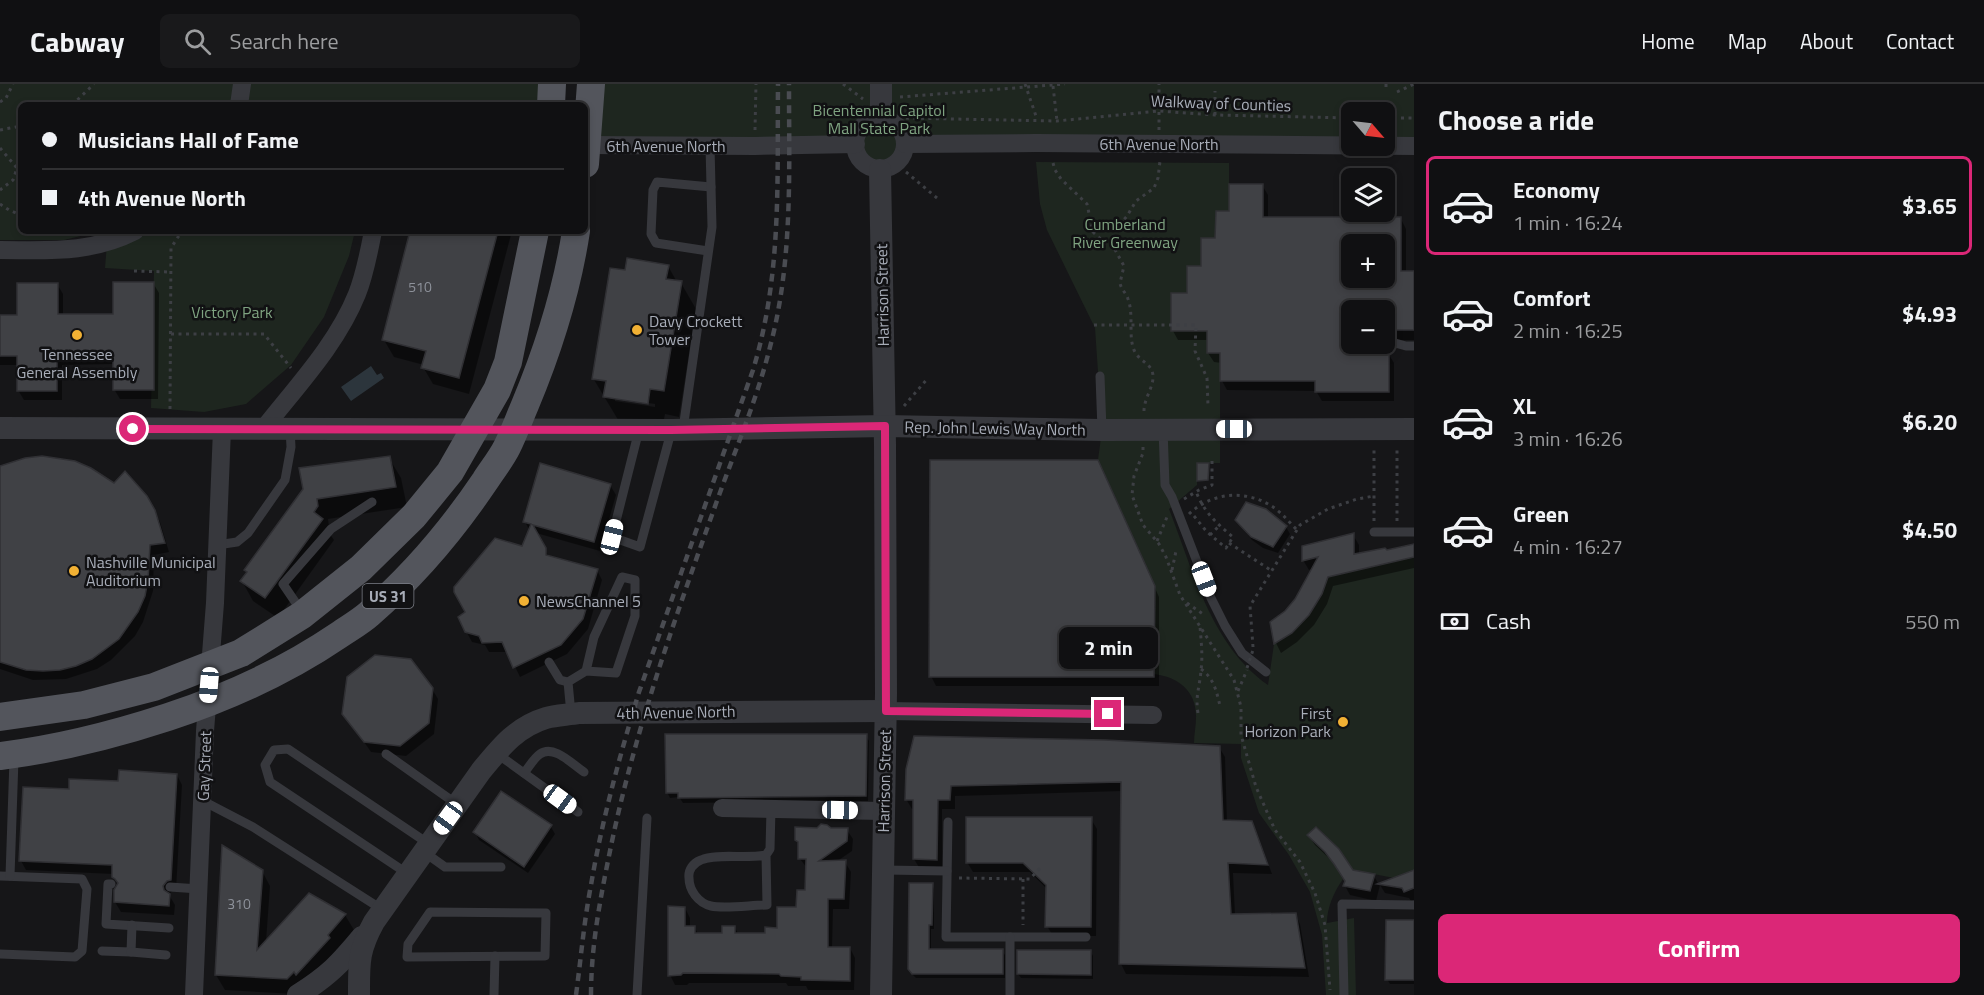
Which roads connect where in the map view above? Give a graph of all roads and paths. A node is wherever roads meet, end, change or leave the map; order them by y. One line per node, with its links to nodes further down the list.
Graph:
1 (13, 84): 16 (path)
2 (94, 84): 17 (path)
3 (242, 84): 18 (street)
4 (552, 84): 19 (main road)
5 (591, 84): 27 (main road)
6 (756, 84): 33 (path)
7 (843, 84): 15 (path, Walkway of Counties)
8 (1065, 84): 12 (path)
9 (1160, 84): 20 (path)
10 (1414, 84): 14 (path)
11 (1025, 85): 12 (path); 15 (path); 25 (path)
12 (1053, 85): 26 (path)
13 (1215, 91): 21 (path)
14 (1397, 92)
15 (881, 98): 25 (path, Walkway of Counties); 30 (street); 31 (street)
16 (0, 102)
17 (75, 102)
18 (239, 102)
19 (551, 102)
20 (1159, 111): 21 (path, Walkway of Counties); 26 (path, Walkway of Counties); 37 (path)
21 (1215, 115): 22 (path, Walkway of Counties)
22 (1341, 118)
23 (1395, 118): 24 (path)
24 (1414, 118)
25 (1037, 119): 26 (path, Walkway of Counties)
26 (1057, 121)
27 (588, 125)
28 (18, 127): 29 (path)
29 (0, 130)
30 (855, 144): 33 (street, 6th Avenue North); 39 (street)
31 (905, 144): 37 (street, 6th Avenue North); 39 (street)
32 (710, 146): 33 (street, 6th Avenue North); 36 (street, 6th Avenue North); 41 (lane)
33 (755, 146)
34 (1414, 146): 37 (street, 6th Avenue North)
35 (0, 148): 42 (path)
36 (588, 152)
37 (1160, 153)
38 (1053, 163): 51 (path)
39 (880, 170): 66 (street, Harrison Street)
40 (906, 172): 43 (path)
41 (711, 187): 53 (lane); 53 (lane)
42 (0, 190)
43 (937, 198)
44 (0, 204): 45 (path)
45 (18, 214)
46 (129, 234): 52 (street)
47 (181, 234): 55 (path)
48 (372, 234): 68 (street)
49 (534, 234): 71 (main road, US 31)
50 (575, 234): 72 (main road, US 31)
51 (1113, 246)
52 (0, 250)
53 (708, 251): 77 (lane)
54 (134, 271): 55 (path)
55 (171, 272): 57 (path)
56 (1094, 325): 64 (path)
57 (171, 334): 60 (path); 65 (path)
58 (1395, 343): 59 (lane)
59 (1414, 346)
60 (291, 368)
61 (1100, 376): 78 (lane)
62 (928, 378): 63 (path)
63 (904, 406)
64 (1208, 406)
65 (170, 409)
66 (885, 426): 77 (street, Rep. John Lewis Way North); 78 (street, Rep. John Lewis Way North); 110 (street, Harrison Street)
67 (0, 428): 70 (street, Rep. John Lewis Way North)
68 (264, 428): 69 (street, Rep. John Lewis Way North); 70 (street, Rep. John Lewis Way North)
69 (290, 428): 71 (street, Rep. John Lewis Way North); 93 (lane)
70 (222, 429): 93 (street, Gay Street)
71 (476, 429): 72 (street, Rep. John Lewis Way North); 98 (main road, US 31)
72 (515, 429): 73 (street, Rep. John Lewis Way North); 108 (main road, US 31)
73 (639, 429): 77 (street, Rep. John Lewis Way North); 77 (lane)
74 (1163, 429): 75 (street, Rep. John Lewis Way North); 78 (street, Rep. John Lewis Way North); 85 (lane)
75 (1374, 429): 76 (street, Rep. John Lewis Way North); 80 (path)
76 (1406, 429): 89 (path)
77 (677, 430)
78 (1102, 430)
79 (1196, 491): 83 (path)
80 (1374, 496): 87 (path); 88 (path)
81 (1184, 500): 84 (path)
82 (372, 502): 98 (lane)
83 (1202, 504): 84 (path); 86 (path); 87 (path)
84 (1191, 512): 85 (path); 91 (path)
85 (1182, 522): 105 (lane)
86 (1219, 526): 91 (path); 92 (path)
87 (1297, 530): 96 (path)
88 (1374, 532): 89 (lane)
89 (1397, 532): 90 (lane)
90 (1414, 532)
91 (1210, 535): 92 (path)
92 (1229, 543): 96 (path)
93 (217, 545): 102 (street, Gay Street)
94 (1176, 551): 95 (path)
95 (1172, 571)
96 (1272, 571): 107 (path, bridge)
97 (1183, 600): 99 (path)
98 (304, 614): 102 (main road, US 31)
99 (1203, 614)
100 (1200, 625): 103 (path)
101 (549, 662): 106 (lane)
102 (211, 666): 108 (street, Gay Street); 111 (main road, US 31)
103 (1202, 669): 109 (path); 112 (path)
104 (586, 671): 104 (lane); 106 (lane)
105 (1266, 672)
106 (568, 682): 113 (lane)
107 (1238, 692)
108 (207, 704): 117 (main road, US 31); 120 (street, Gay Street)
109 (1220, 706)
110 (886, 711): 113 (street, 4th Avenue North); 114 (street, 4th Avenue North); 124 (street, Harrison Street)
111 (9, 713)
112 (1198, 713)
113 (571, 714): 115 (street, 4th Avenue North)
114 (1153, 715)
115 (496, 753): 119 (lane); 121 (street, 4th Avenue North)
116 (386, 754): 121 (lane)
117 (7, 755): 135 (lane)
118 (584, 772): 119 (lane)
119 (524, 773): 125 (lane)
120 (203, 801): 139 (street, Gay Street); 141 (lane)
121 (458, 805): 128 (street, 4th Avenue North)
122 (722, 808): 123 (street)
123 (771, 809): 124 (street); 129 (lane)
124 (883, 811): 132 (street, Harrison Street)
125 (578, 812)
126 (647, 818): 156 (lane)
127 (948, 822): 134 (lane)
128 (427, 848): 130 (lane); 133 (street, 4th Avenue North); 133 (lane)
129 (766, 855): 129 (lane)
130 (501, 867)
131 (1040, 868): 136 (path)
132 (882, 870): 134 (lane); 157 (street, Harrison Street)
133 (408, 874): 141 (street, 4th Avenue North)
134 (947, 875): 136 (path); 144 (lane)
135 (5, 876): 149 (lane)
136 (1023, 879): 145 (path)
137 (111, 884): 142 (lane)
138 (170, 887): 139 (lane)
139 (199, 889): 152 (street, Gay Street)
140 (1414, 904): 159 (lane)
141 (379, 916): 153 (street); 154 (street, 4th Avenue North)
142 (132, 925): 143 (lane); 148 (lane)
143 (169, 928)
144 (1010, 937): 145 (lane); 158 (lane)
145 (1023, 937): 146 (lane)
146 (1086, 937)
147 (102, 951): 148 (lane)
148 (131, 952): 150 (lane)
149 (0, 954)
150 (166, 955)
151 (495, 956): 151 (lane); 155 (lane)
152 (194, 995)
153 (298, 995)
154 (359, 995)
155 (494, 995)
156 (637, 995)
157 (881, 995)
158 (1010, 995)
159 (1344, 995)

